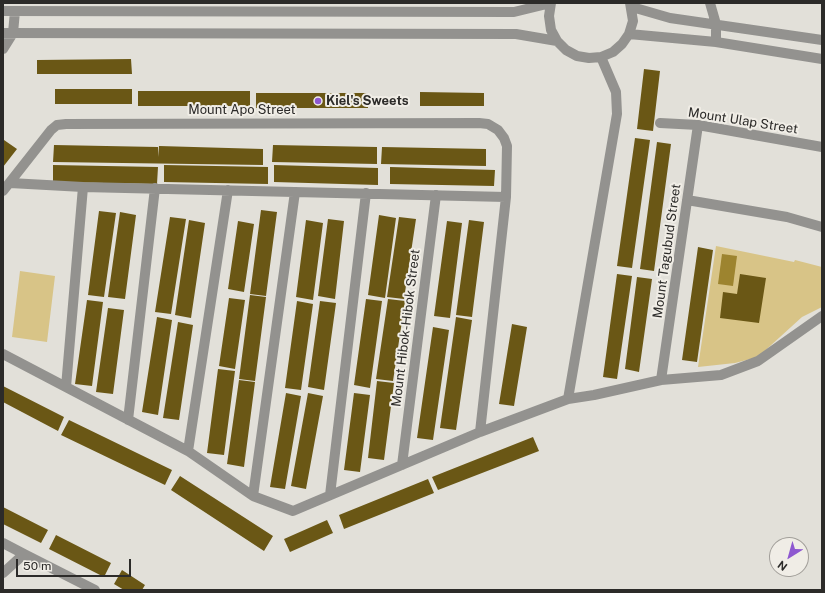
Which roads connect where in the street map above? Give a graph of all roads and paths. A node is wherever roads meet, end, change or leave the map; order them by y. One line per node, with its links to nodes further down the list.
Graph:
1 (551, 3): 5 (street); 10 (street)
2 (710, 3): 6 (street)
3 (631, 5): 6 (street); 8 (street)
4 (3, 11): 5 (street)
5 (15, 11): 7 (street)
6 (716, 24): 9 (street); 11 (street)
7 (8, 33): 10 (street); 12 (street)
8 (629, 34): 11 (street); 13 (street)
9 (822, 40)
10 (557, 41): 13 (street)
11 (716, 42): 14 (street)
12 (3, 49)
13 (601, 57): 33 (street)
14 (822, 59)
15 (660, 123): 16 (street, Mount Ulap Street)
16 (698, 125): 17 (street, Mount Ulap Street); 27 (street, Mount Tagubud Street)
17 (822, 147)
18 (10, 183): 19 (street); 22 (street); 26 (street, Mount Apo Street)
19 (83, 187): 20 (street); 32 (street)
20 (155, 188): 21 (street); 34 (street)
21 (228, 190): 23 (street); 36 (street)
22 (3, 191)
23 (295, 192): 24 (street); 39 (street)
24 (366, 193): 25 (street); 38 (street)
25 (436, 195): 26 (street); 37 (street, Mount Hibok-Hibok Street)
26 (506, 196): 35 (street)
27 (687, 200): 28 (street); 31 (street, Mount Tagubud Street)
28 (822, 227)
29 (822, 316): 31 (street)
30 (3, 354): 32 (street)
31 (661, 380): 33 (street)
32 (66, 387): 34 (street)
33 (568, 399): 35 (street)
34 (128, 420): 36 (street)
35 (480, 432): 37 (street)
36 (188, 451): 39 (street)
37 (402, 465): 38 (street)
38 (330, 495): 39 (street)
39 (253, 496)
40 (3, 543): 41 (street)
41 (24, 554): 42 (street); 43 (street)
42 (3, 573)
43 (94, 590)

